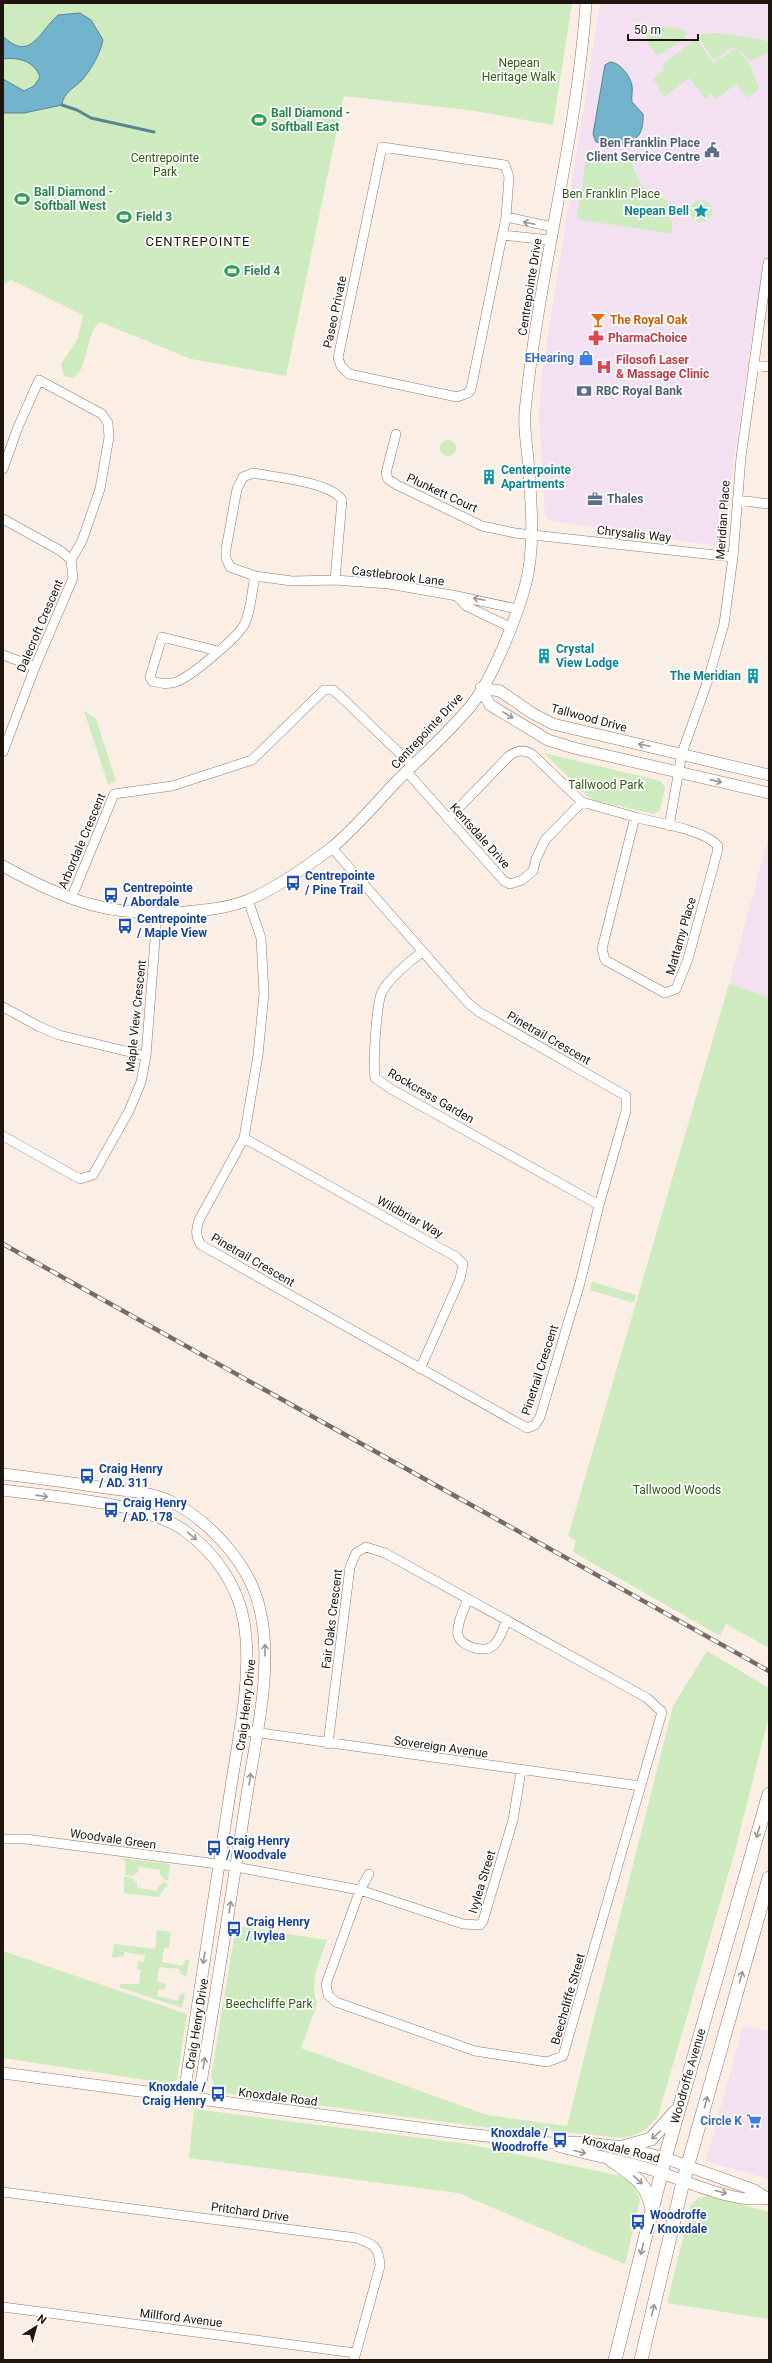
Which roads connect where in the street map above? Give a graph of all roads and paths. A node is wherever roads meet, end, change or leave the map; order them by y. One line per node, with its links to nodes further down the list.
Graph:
1 (586, 3): 3 (street, Centrepointe Drive)
2 (506, 218): 3 (street, one-way to 2); 4 (street, Paseo Private); 4 (street, Paseo Private)
3 (553, 227): 5 (street, Centrepointe Drive)
4 (502, 235): 5 (street)
5 (550, 240): 14 (street, Centrepointe Drive)
6 (768, 263): 7 (street, Meridian Place)
7 (753, 365): 8 (street); 11 (street, Meridian Place)
8 (769, 367)
9 (396, 434): 14 (street, Plunkett Court)
10 (3, 469): 16 (street)
11 (737, 500): 12 (street); 15 (street, Meridian Place)
12 (769, 504)
13 (3, 519): 16 (street)
14 (532, 535): 15 (street, Chrysalis Way); 20 (street, Centrepointe Drive)
15 (733, 557): 27 (street, Meridian Place)
16 (71, 560): 24 (street, Dalecroft Crescent)
17 (255, 576): 18 (street, Castlebrook Lane); 18 (street, Castlebrook Lane); 22 (street)
18 (335, 580): 19 (street, Castlebrook Lane)
19 (457, 596): 20 (street, Castlebrook Lane, one-way to 19); 21 (street, Castlebrook Lane)
20 (517, 609): 21 (street, Centrepointe Drive)
21 (510, 627): 25 (street, Centrepointe Drive)
22 (218, 651): 22 (street)
23 (3, 654): 24 (street)
24 (35, 667): 26 (street, Dalecroft Crescent)
25 (481, 688): 27 (street, Tallwood Drive, one-way to 25); 28 (street, Centrepointe Drive); 29 (street, one-way to 29)
26 (3, 752)
27 (682, 753): 29 (street, Meridian Place); 30 (street, Tallwood Drive)
28 (410, 769): 34 (street, Kentsdale Drive); 36 (street, Centrepointe Drive); 38 (street, Arbordale Crescent)
29 (678, 772): 31 (street, one-way to 31); 35 (street, Meridian Place)
30 (769, 775)
31 (769, 793)
32 (582, 802): 33 (street, Mattamy Place); 34 (street, Mattamy Place); 34 (street, Kentsdale Drive)
33 (635, 817): 35 (street, Mattamy Place); 35 (street, Mattamy Place)
34 (448, 819)
35 (669, 826)
36 (332, 848): 39 (street, Centrepointe Drive); 41 (street, Pinetrail Crescent)
37 (3, 866): 38 (street, Centrepointe Drive)
38 (71, 899): 40 (street, Centrepointe Drive)
39 (248, 900): 40 (street, Centrepointe Drive); 45 (street, Pinetrail Crescent)
40 (157, 914): 43 (street, Maple View Crescent)
41 (422, 952): 46 (street, Pinetrail Crescent); 46 (street, Rockcress Garden)
42 (3, 1006): 43 (street)
43 (146, 1056): 44 (street, Maple View Crescent)
44 (3, 1136)
45 (244, 1138): 47 (street, Wildbriar Way); 47 (street, Pinetrail Crescent)
46 (599, 1205): 47 (street, Pinetrail Crescent)
47 (420, 1369)
48 (3, 1474): 53 (street, Craig Henry Drive, one-way to 48)
49 (3, 1490): 52 (street, Craig Henry Drive, one-way to 52)
50 (468, 1599): 51 (street, Fair Oaks Crescent); 51 (street); 54 (street, Fair Oaks Crescent)
51 (507, 1620): 56 (street, Fair Oaks Crescent)
52 (239, 1730): 53 (street, Sovereign Avenue); 59 (street, Craig Henry Drive)
53 (257, 1732): 54 (street, Sovereign Avenue); 60 (street, Craig Henry Drive, one-way to 53)
54 (328, 1744): 55 (street, Sovereign Avenue)
55 (520, 1771): 56 (street, Sovereign Avenue); 63 (street, Ivylea Street)
56 (640, 1786): 63 (street, Beechcliffe Street)
57 (769, 1794): 66 (main road, Woodroffe Avenue, one-way to 66)
58 (3, 1839): 59 (street, Woodvale Green)
59 (219, 1864): 60 (street, Ivylea Street); 65 (street, Craig Henry Drive, one-way to 65)
60 (236, 1866): 63 (street, Ivylea Street); 65 (street, Craig Henry Drive, one-way to 60)
61 (369, 1874): 63 (street)
62 (769, 1878): 71 (main road, Woodroffe Avenue, one-way to 62)
63 (360, 1890)
64 (3, 2072): 65 (street, Knoxdale Road)
65 (189, 2098): 67 (street, Knoxdale Road)
66 (679, 2108): 68 (main road, one-way to 68); 69 (main road, Woodroffe Avenue)
67 (551, 2143): 68 (street, Knoxdale Road); 70 (street, Knoxdale Road, one-way to 70)
68 (623, 2147): 69 (street, Knoxdale Road)
69 (665, 2158): 71 (street, Knoxdale Road); 72 (main road, Woodroffe Avenue)
70 (611, 2160): 72 (street, Knoxdale Road); 76 (main road, one-way to 76)
71 (688, 2167): 73 (main road, Woodroffe Avenue); 75 (street, Knoxdale Road)
72 (661, 2173): 73 (street, Knoxdale Road); 76 (main road, Woodroffe Avenue)
73 (683, 2182): 75 (street, Knoxdale Road, one-way to 75); 80 (main road, Woodroffe Avenue, one-way to 73)
74 (3, 2192): 78 (street, Pritchard Drive)
75 (768, 2199)
76 (652, 2211): 79 (main road, Woodroffe Avenue, one-way to 79)
77 (3, 2307): 78 (street, Millford Avenue)
78 (354, 2356)
79 (615, 2360)
80 (641, 2360)

